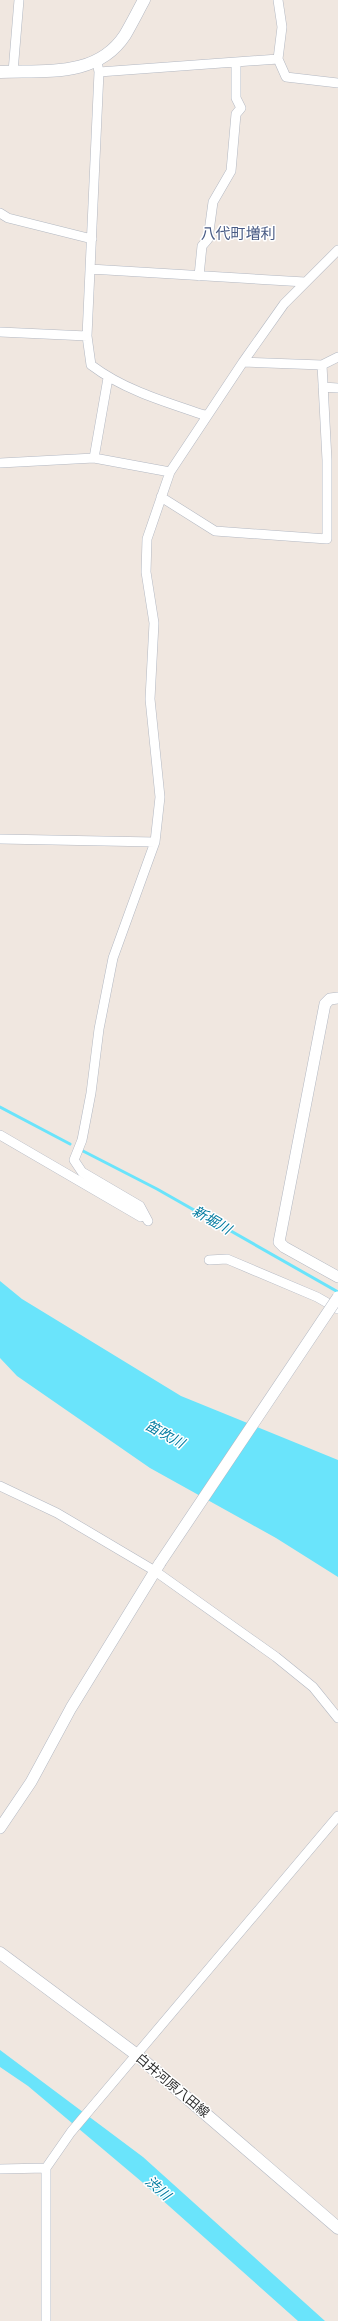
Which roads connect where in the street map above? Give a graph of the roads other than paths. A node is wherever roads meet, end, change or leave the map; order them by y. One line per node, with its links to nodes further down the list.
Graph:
1 (19, 0): 8 (street)
2 (144, 0): 6 (main road)
3 (278, 0): 4 (street)
4 (278, 58): 5 (street); 9 (street)
5 (236, 62): 6 (street); 14 (street)
6 (98, 66): 8 (main road); 11 (street)
7 (0, 72): 8 (main road)
8 (13, 72)
9 (338, 83)
10 (0, 213): 11 (street)
11 (92, 239): 13 (street)
12 (338, 250): 15 (street)
13 (90, 269): 14 (street); 17 (street)
14 (198, 276): 15 (street)
15 (305, 282): 19 (street)
16 (0, 332): 17 (street)
17 (87, 336): 21 (street)
18 (338, 357): 20 (street)
19 (242, 362): 20 (street); 24 (street)
20 (322, 365): 22 (street)
21 (108, 378): 24 (street); 25 (street)
22 (323, 387): 23 (street); 28 (street)
23 (338, 388)
24 (208, 414): 27 (street)
25 (94, 458): 26 (street); 27 (street)
26 (0, 463)
27 (170, 472): 28 (street)
28 (161, 497): 30 (street)
29 (0, 839): 30 (street)
30 (155, 842): 32 (street)
31 (338, 998): 34 (street)
32 (0, 1135)
33 (208, 1260): 36 (street)
34 (338, 1277)
35 (338, 1297): 38 (street, bridge)
36 (338, 1309)
37 (0, 1486): 38 (street)
38 (158, 1567): 39 (street); 41 (street)
39 (338, 1718)
40 (338, 1816): 43 (street)
41 (0, 1828)
42 (0, 1953): 43 (main road, 白井河原八田線)
43 (137, 2055): 44 (street); 46 (main road, 白井河原八田線)
44 (46, 2168): 45 (street); 47 (street)
45 (0, 2169)
46 (338, 2228)
47 (46, 2321)

